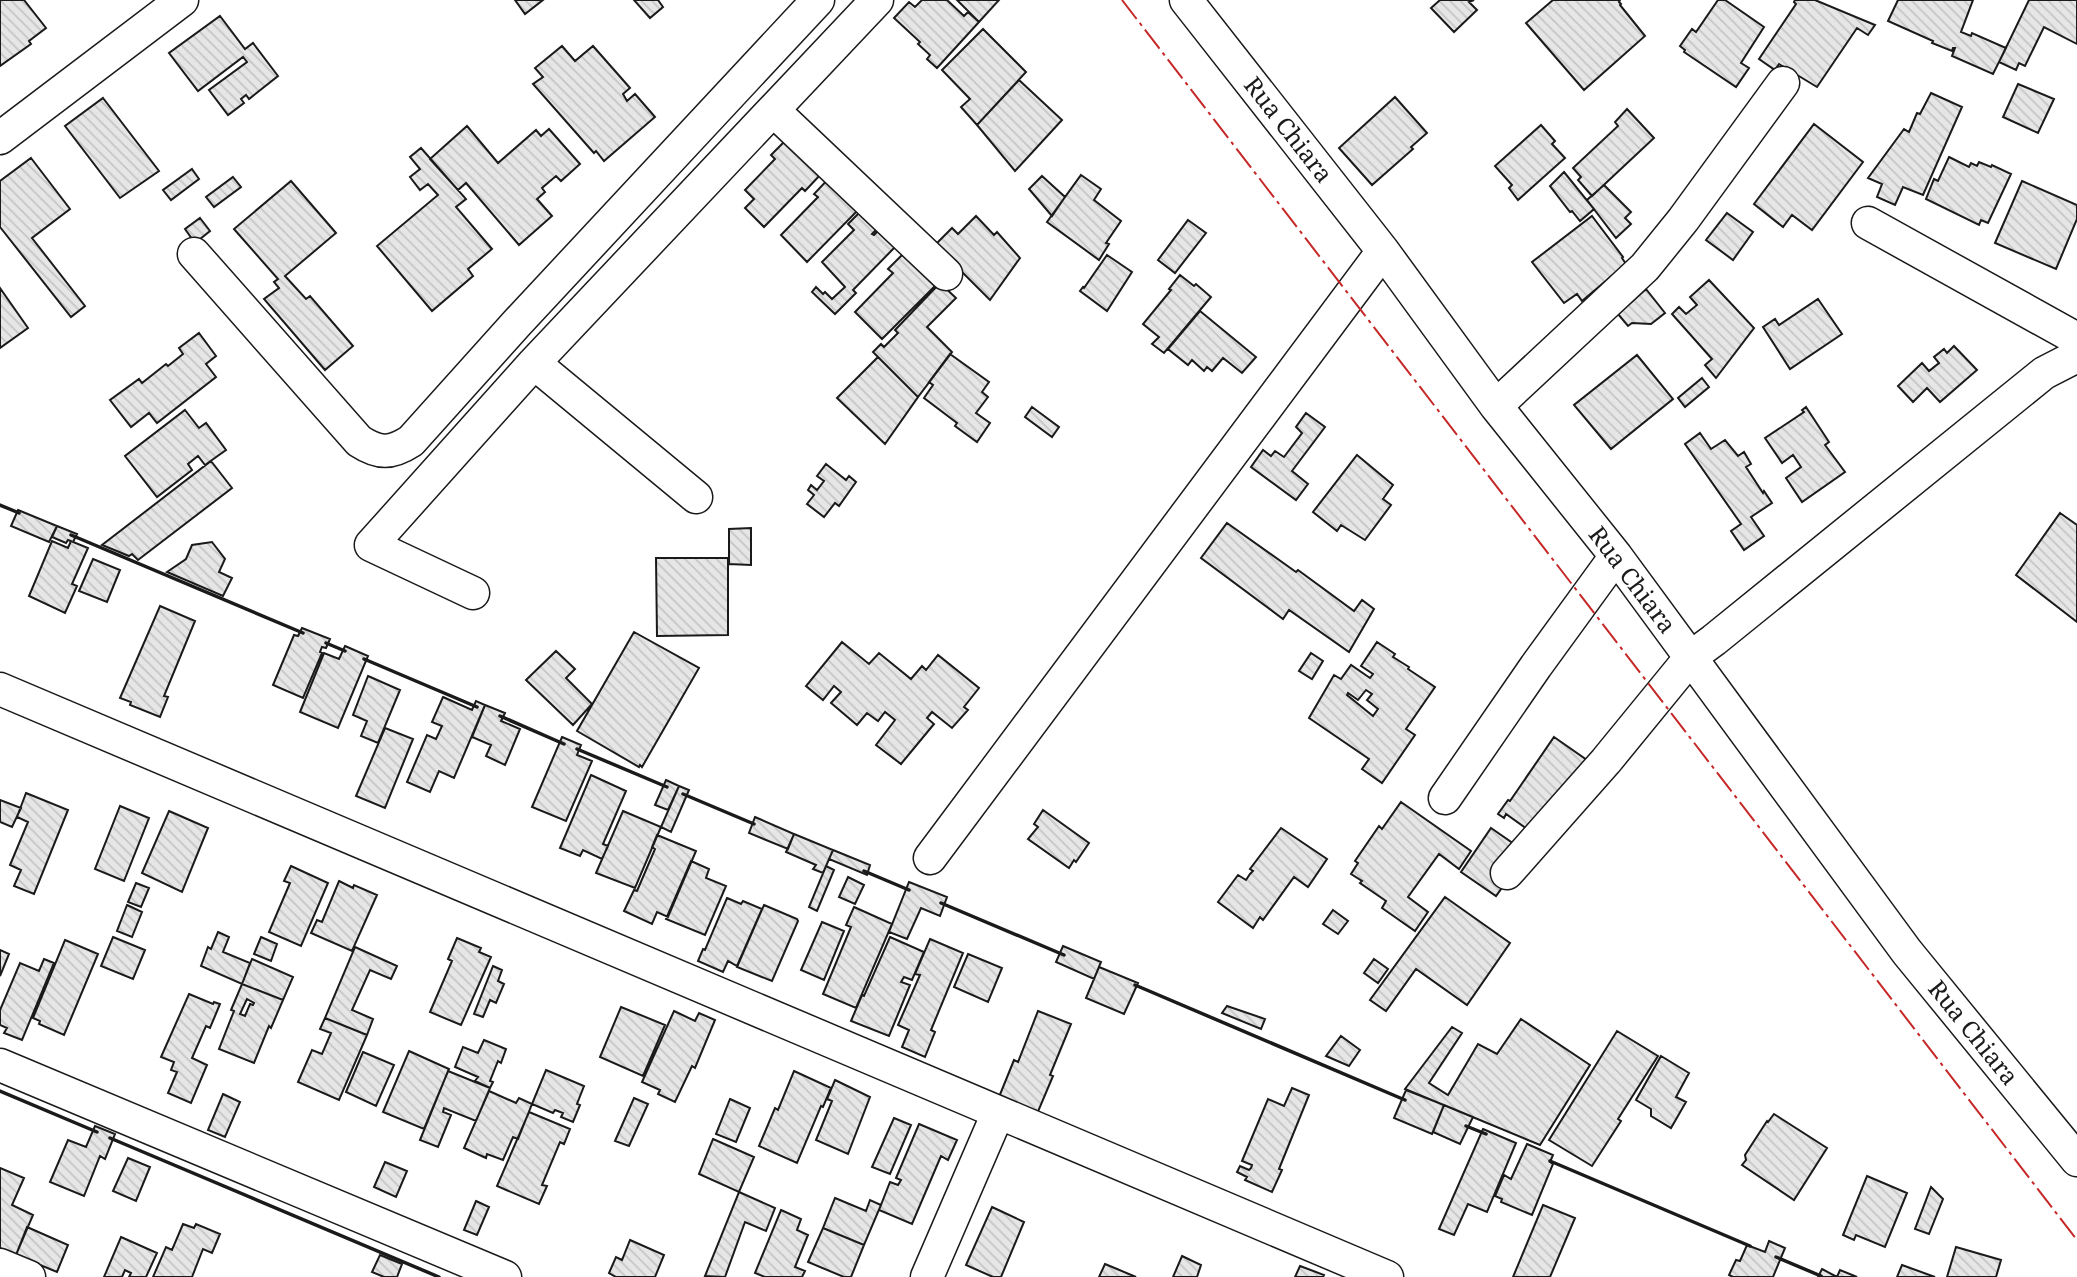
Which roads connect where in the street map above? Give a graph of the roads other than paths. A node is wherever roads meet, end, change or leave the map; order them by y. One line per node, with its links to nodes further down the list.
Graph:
1 (182, 0): 7 (street)
2 (818, 0): 10 (street)
3 (877, 0): 6 (street)
4 (1186, 0): 9 (street, Rua Chiara)
5 (1783, 83): 15 (street)
6 (774, 110): 11 (street); 14 (street)
7 (0, 138)
8 (1868, 223): 12 (street)
9 (1383, 251): 15 (street, Rua Chiara); 22 (street)
10 (194, 254)
11 (946, 274)
12 (2077, 338)
13 (2077, 356): 19 (street)
14 (534, 363): 16 (street); 18 (street)
15 (1496, 406): 17 (street, Rua Chiara)
16 (696, 497)
17 (1616, 556): 19 (street, Rua Chiara); 21 (street)
18 (473, 593)
19 (1690, 657): 23 (street); 26 (street, Rua Chiara)
20 (0, 690): 25 (street)
21 (1445, 798)
22 (930, 858)
23 (1507, 873)
24 (0, 1065): 29 (street)
25 (998, 1113): 30 (street); 31 (street)
26 (2077, 1160)
27 (0, 1265): 28 (street)
28 (29, 1277)
29 (505, 1277)
30 (927, 1277)
31 (1387, 1277)

